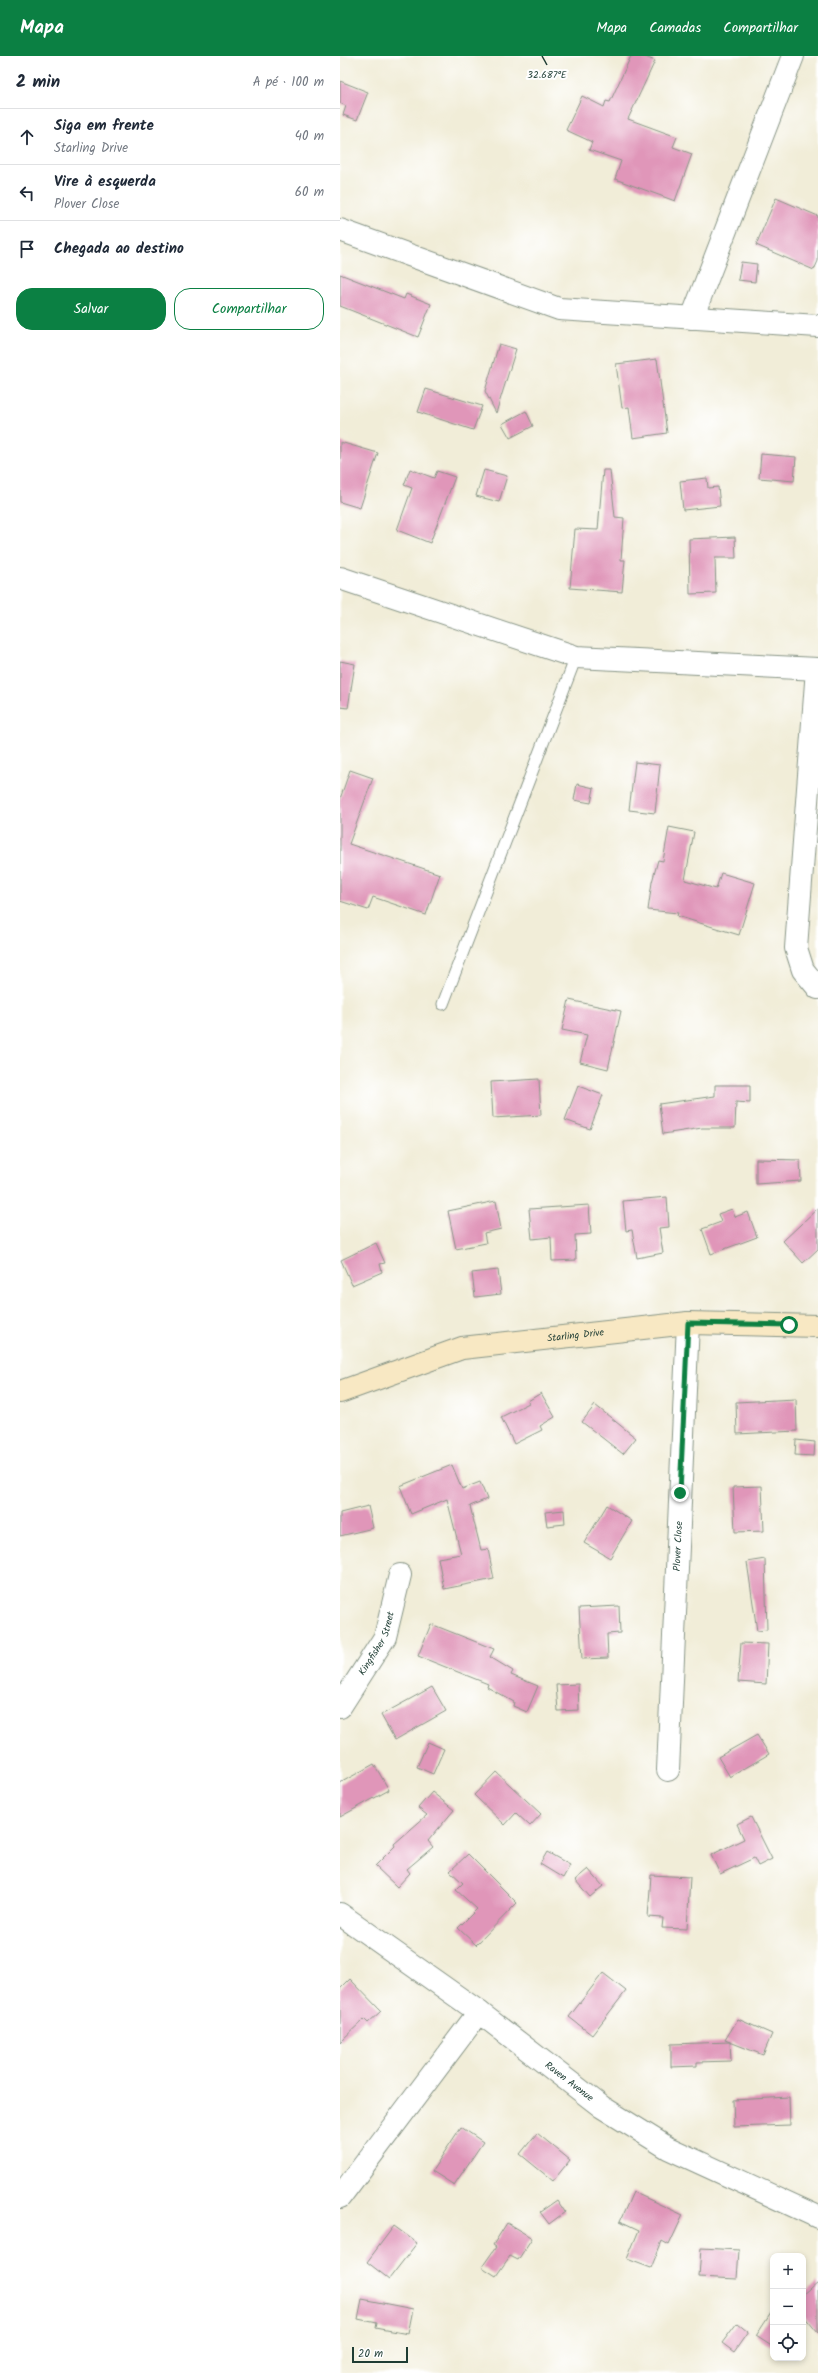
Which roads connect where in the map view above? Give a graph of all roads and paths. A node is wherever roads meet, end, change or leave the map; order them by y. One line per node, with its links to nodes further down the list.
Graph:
1 (793, 56): 3 (street)
2 (340, 230): 3 (street)
3 (692, 318): 4 (street)
4 (818, 326)
5 (340, 578): 6 (street)
6 (576, 657): 7 (street); 9 (lane)
7 (818, 669): 8 (street)
8 (818, 988)
9 (443, 1004)
10 (688, 1323): 11 (street, Starling Drive); 12 (street, Starling Drive); 15 (street, Plover Close)
11 (818, 1326)
12 (340, 1392)
13 (400, 1575): 14 (street, Kingfisher Street)
14 (340, 1707)
15 (668, 1770)
16 (340, 1914): 17 (street, Raven Avenue)
17 (479, 2012): 18 (street); 19 (street, Raven Avenue)
18 (340, 2197)
19 (818, 2217)

